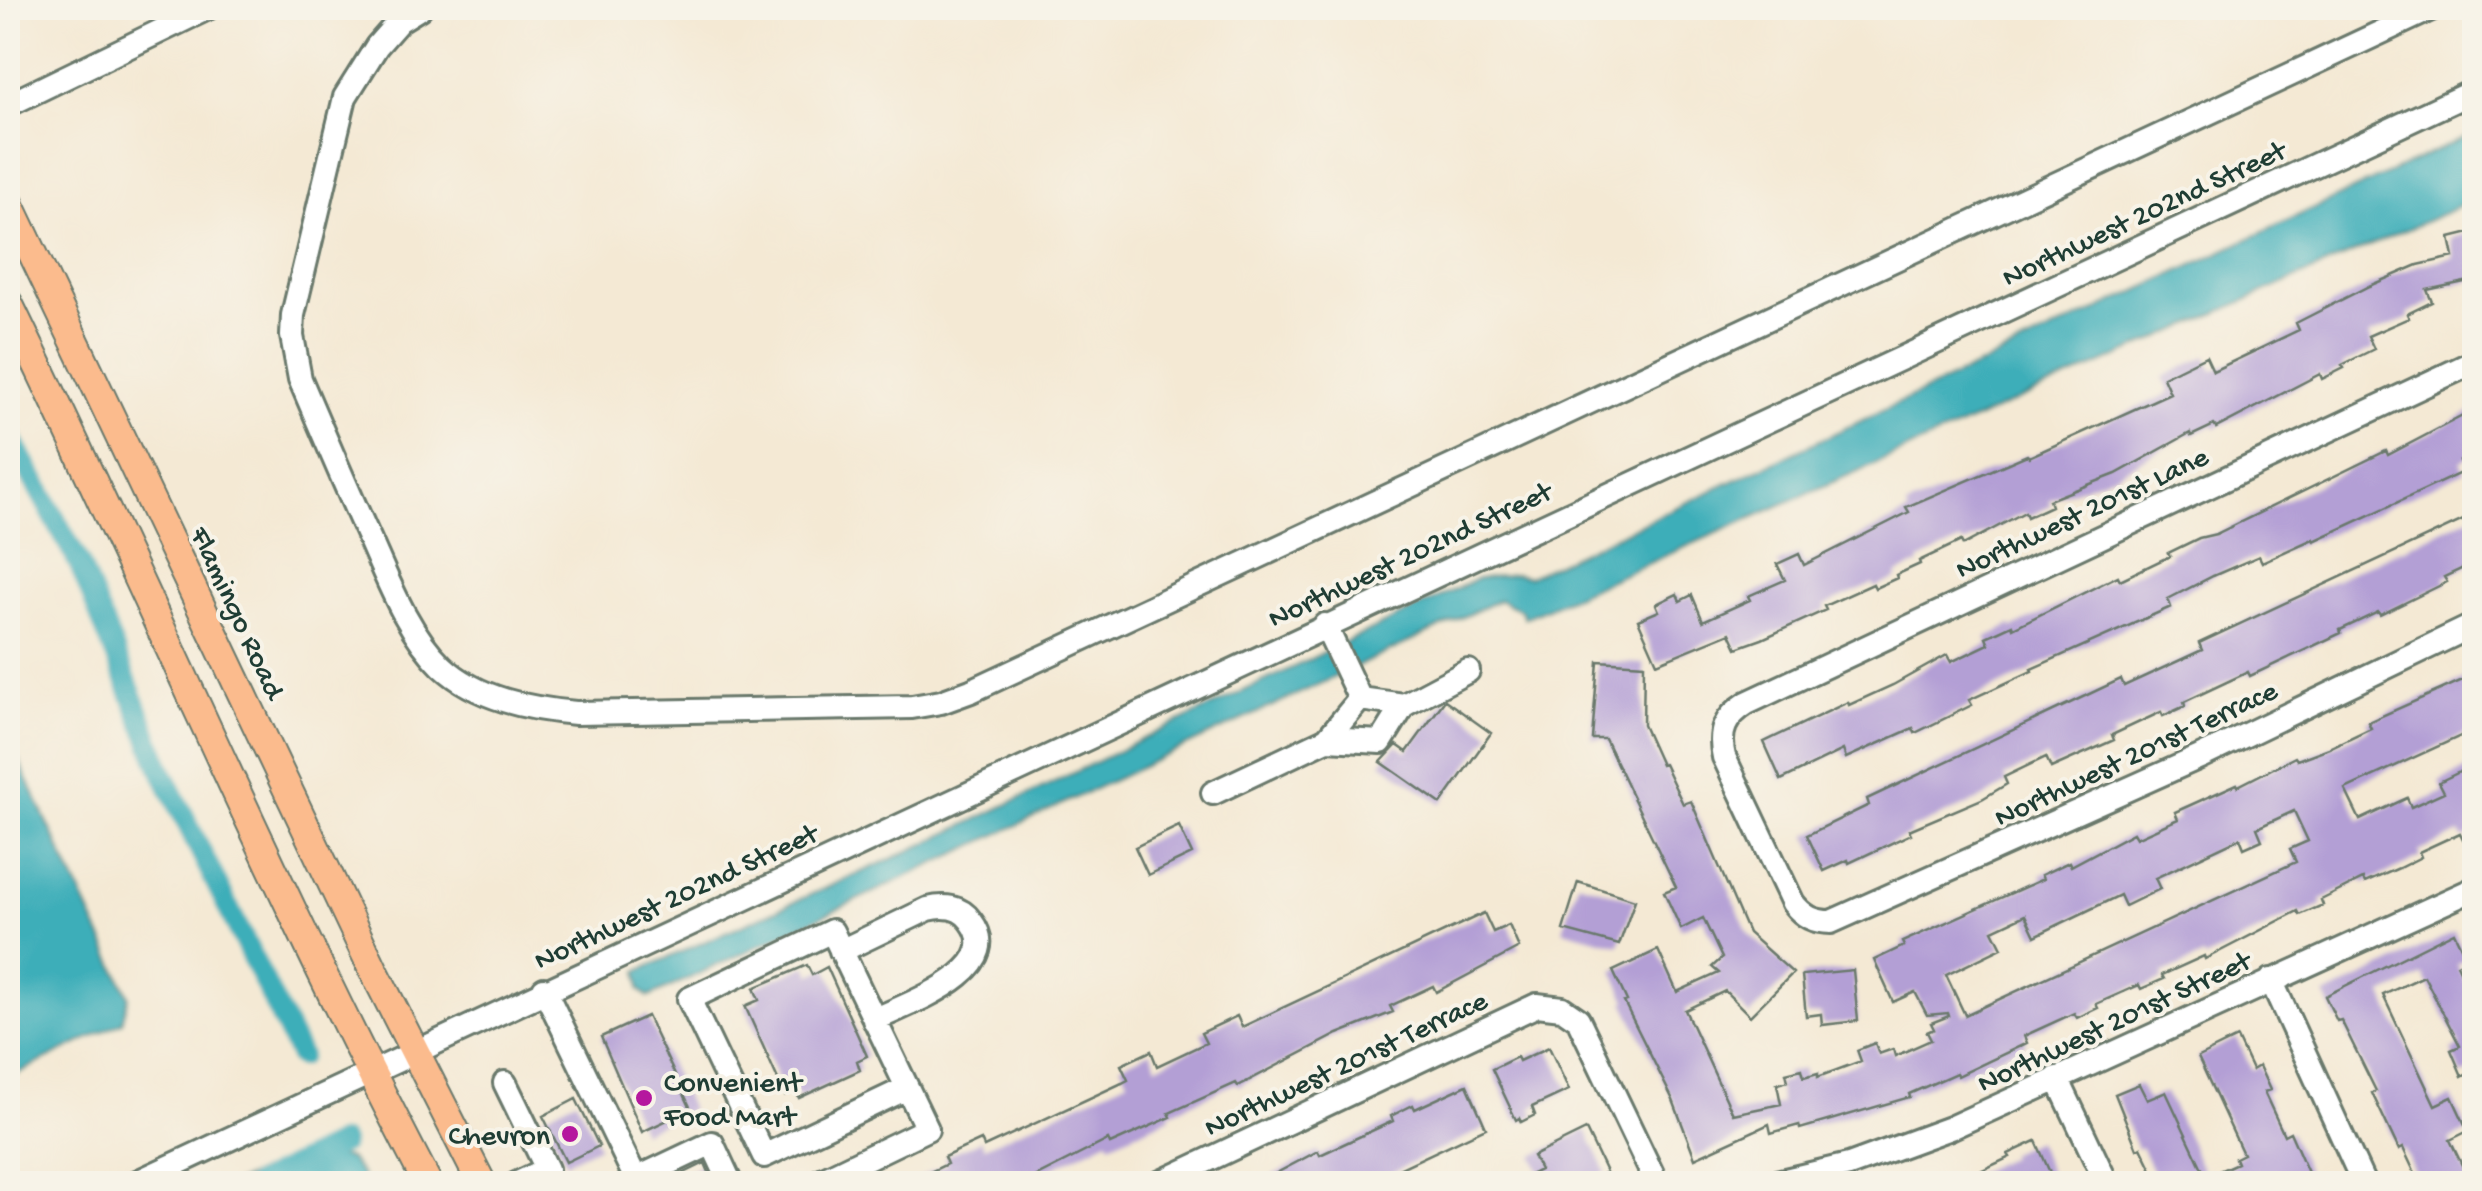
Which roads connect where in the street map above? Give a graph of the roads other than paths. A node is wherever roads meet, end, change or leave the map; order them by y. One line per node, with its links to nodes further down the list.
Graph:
1 (208, 8): 5 (street)
2 (420, 8): 3 (street)
3 (2434, 8)
4 (2474, 91): 10 (street, Northwest 202nd Street)
5 (8, 105)
6 (8, 201): 22 (main road, Flamingo Road)
7 (8, 303): 23 (main road)
8 (2474, 362): 17 (street, Northwest 201st Lane)
9 (2474, 625): 17 (street, Northwest 201st Terrace)
10 (1330, 635): 12 (street); 20 (street, Northwest 202nd Street)
11 (1468, 671): 13 (street)
12 (1360, 699): 13 (street); 14 (street)
13 (1404, 705): 14 (street)
14 (1326, 739): 15 (street)
15 (1213, 793)
16 (2474, 890): 19 (street, Northwest 201st Street)
17 (1816, 922)
18 (841, 951): 21 (street); 21 (street); 26 (street)
19 (2270, 980): 24 (street, Northwest 201st Street); 39 (street)
20 (544, 989): 22 (street, Northwest 202nd Street); 28 (street)
21 (874, 1020): 26 (street)
22 (414, 1050): 23 (street, Northwest 202nd Street); 31 (main road, Flamingo Road)
23 (370, 1072): 29 (street, Northwest 202nd Street); 30 (main road)
24 (2057, 1078): 27 (street, Northwest 201st Street); 38 (street)
25 (505, 1083): 32 (street)
26 (907, 1088): 34 (street)
27 (1852, 1174): 37 (street, Northwest 201st Street)
28 (631, 1181): 33 (street)
29 (133, 1184)
30 (428, 1184)
31 (482, 1184)
32 (516, 1184)
33 (731, 1184)
34 (813, 1184)
35 (1156, 1184): 36 (street, Northwest 201st Terrace)
36 (1657, 1184)
37 (1768, 1184)
38 (2106, 1184)
39 (2364, 1184)

